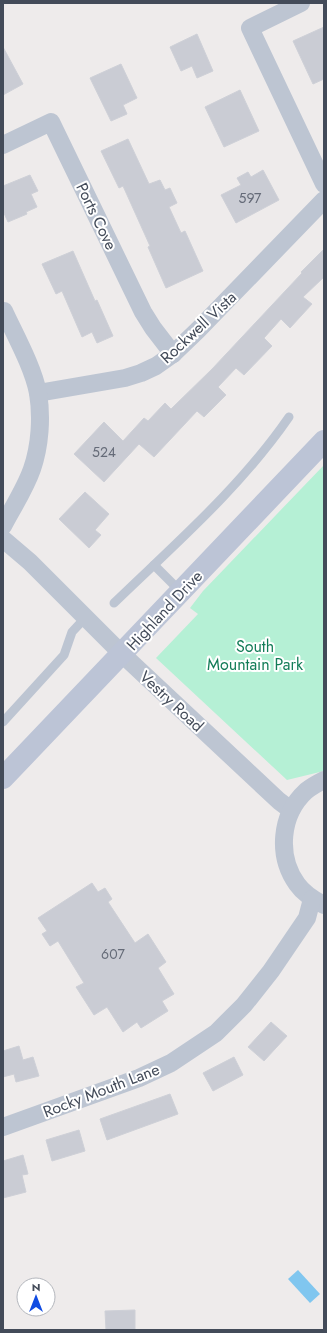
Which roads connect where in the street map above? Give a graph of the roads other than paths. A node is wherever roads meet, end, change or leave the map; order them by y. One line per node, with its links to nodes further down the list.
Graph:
1 (301, 3): 3 (street)
2 (3, 145): 6 (street, Ports Cove)
3 (324, 184)
4 (324, 200): 6 (street, Rockwell Vista)
5 (4, 311): 7 (street)
6 (173, 354): 7 (street, Rockwell Vista)
7 (38, 393): 10 (street)
8 (289, 418): 12 (lane)
9 (324, 441): 13 (main road, Highland Drive)
10 (3, 526)
11 (3, 539): 15 (street, Vestry Road)
12 (154, 565): 13 (lane); 14 (lane)
13 (181, 592): 16 (main road, Highland Drive)
14 (114, 603)
15 (85, 618): 16 (street, Vestry Road); 17 (lane)
16 (122, 654): 18 (main road, Highland Drive); 20 (street, Vestry Road)
17 (3, 722)
18 (3, 778)
19 (324, 780): 20 (street)
20 (291, 810): 21 (street)
21 (318, 902): 22 (street, Rocky Mouth Lane)
22 (3, 1127)

